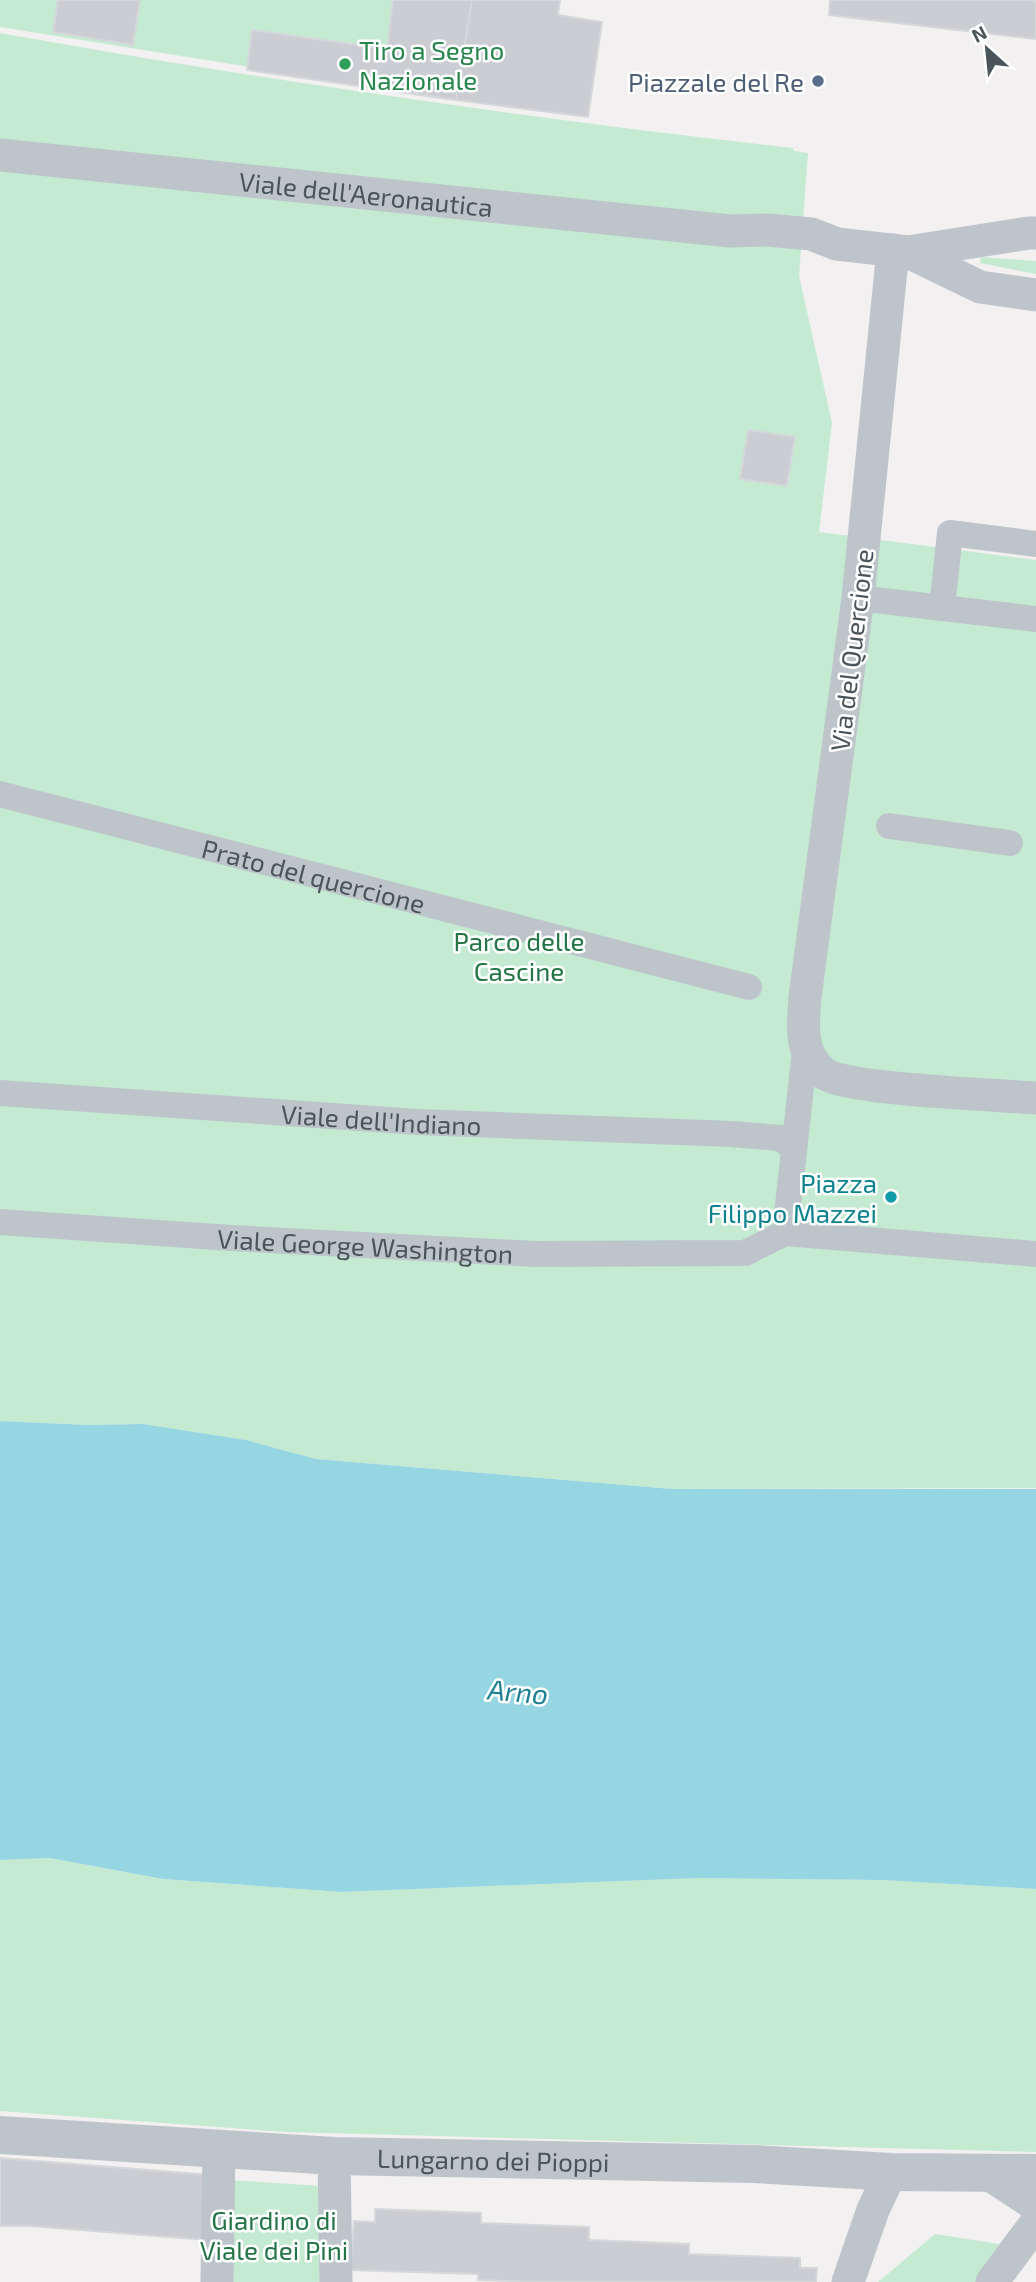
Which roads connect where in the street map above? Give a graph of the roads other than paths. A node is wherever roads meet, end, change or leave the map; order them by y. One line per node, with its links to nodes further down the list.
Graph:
1 (0, 155): 3 (street, Viale dell'Aeronautica)
2 (1036, 233): 3 (street)
3 (900, 251): 4 (street); 6 (street, Via del Quercione)
4 (1036, 295)
5 (1036, 544): 7 (street)
6 (859, 598): 7 (street); 13 (street, Via del Quercione)
7 (942, 608): 8 (street)
8 (1036, 619)
9 (0, 794): 12 (street, Prato del quercione)
10 (889, 826): 11 (street)
11 (1010, 843)
12 (749, 987)
13 (805, 1050): 15 (street); 16 (street)
14 (0, 1093): 16 (street, Viale dell'Indiano)
15 (1036, 1098)
16 (794, 1149): 18 (street)
17 (0, 1222): 18 (street, Viale George Washington)
18 (785, 1233): 19 (street)
19 (1036, 1254)
20 (0, 2135): 21 (street, Lungarno dei Pioppi)
21 (219, 2150): 22 (street, Lungarno dei Pioppi); 29 (street)
22 (334, 2156): 23 (street, Lungarno dei Pioppi); 30 (street)
23 (891, 2172): 24 (street, Lungarno dei Pioppi); 28 (street)
24 (988, 2173): 25 (street, Lungarno dei Pioppi); 26 (street)
25 (1036, 2173)
26 (1036, 2205)
27 (1036, 2223): 31 (street)
28 (860, 2276)
29 (217, 2282)
30 (336, 2282)
31 (992, 2282)

